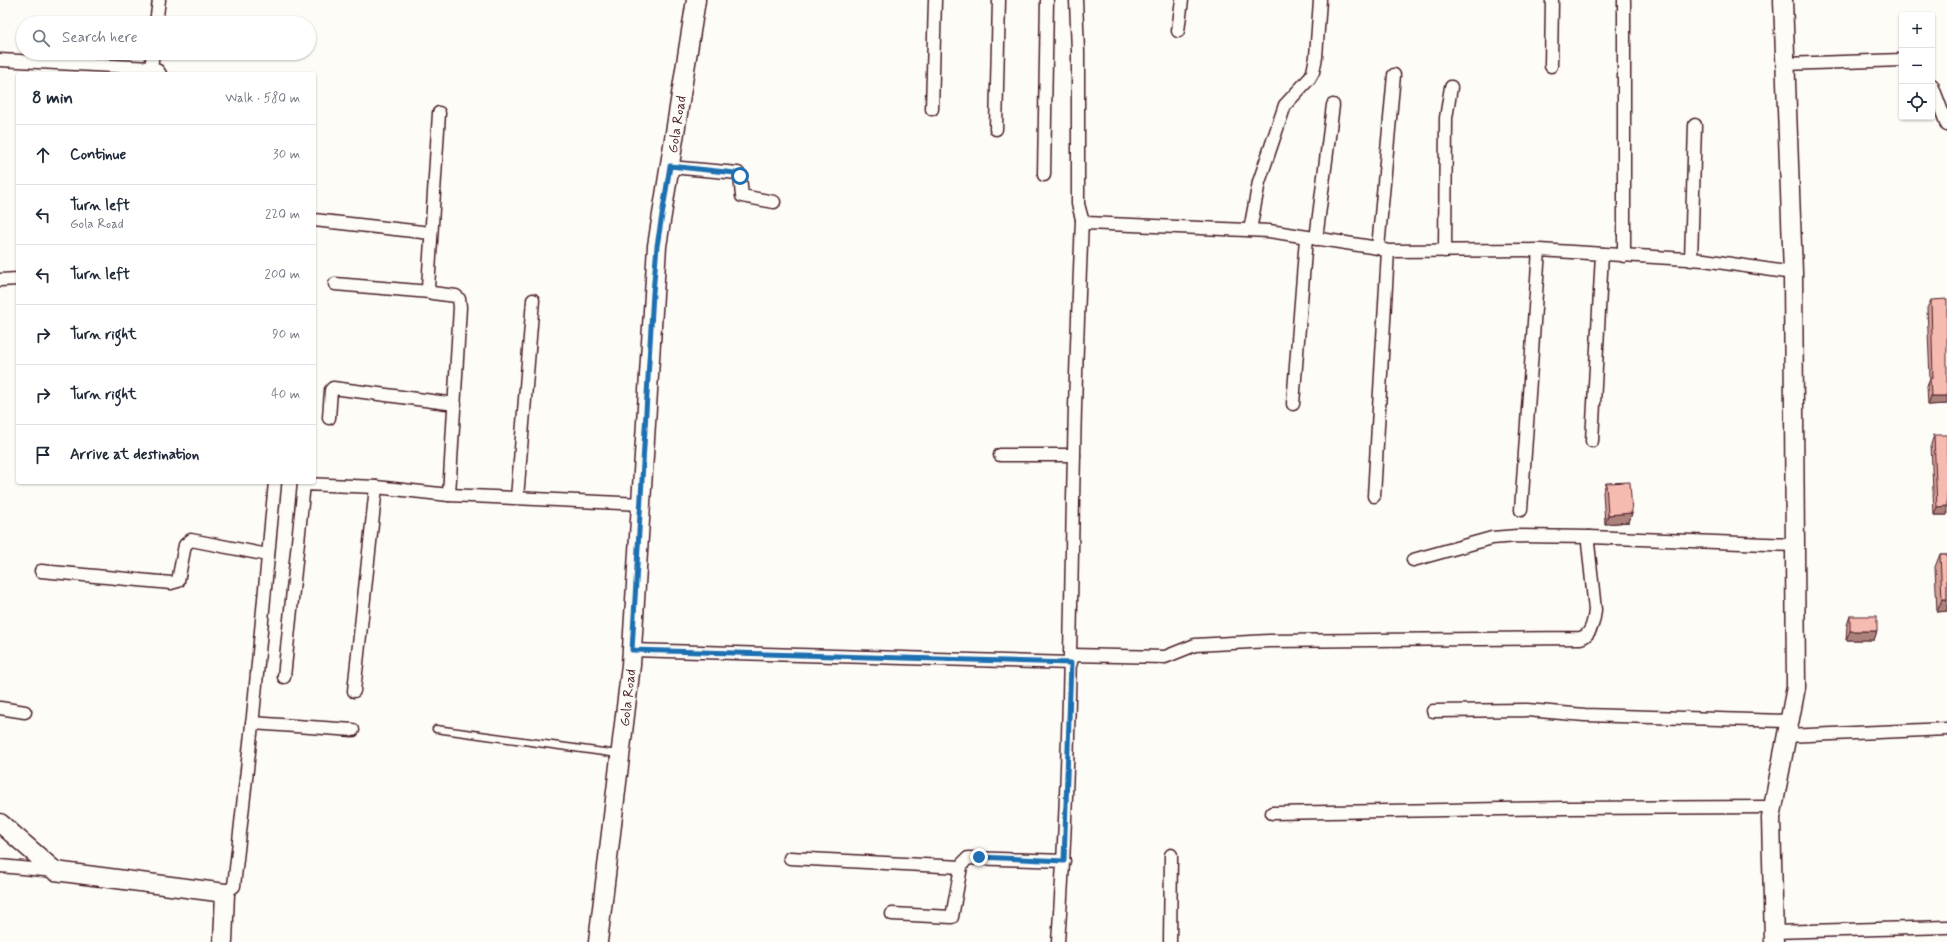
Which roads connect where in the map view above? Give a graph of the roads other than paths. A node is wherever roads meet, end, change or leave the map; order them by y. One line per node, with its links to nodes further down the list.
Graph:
1 (158, 0): 12 (street)
2 (696, 0): 29 (street, Gola Road)
3 (935, 0): 24 (street)
4 (999, 0): 28 (street)
5 (1047, 0): 30 (street)
6 (1076, 0): 32 (street)
7 (1182, 0): 13 (street)
8 (1320, 0): 34 (street)
9 (1552, 0): 18 (street)
10 (1624, 0): 41 (street)
11 (1783, 0): 17 (street)
12 (157, 16)
13 (1178, 31)
14 (0, 60): 19 (street)
15 (153, 60): 19 (street)
16 (1899, 60): 17 (street)
17 (1784, 64): 43 (street)
18 (1551, 66)
19 (155, 71)
20 (1394, 75): 37 (street)
21 (1451, 88): 39 (street)
22 (1935, 93): 27 (street)
23 (1333, 105): 36 (street)
24 (932, 109)
25 (438, 113): 35 (street)
26 (1695, 125): 42 (street)
27 (1947, 125)
28 (996, 129)
29 (670, 166): 31 (street); 60 (street, Gola Road)
30 (1044, 175)
31 (774, 202)
32 (1082, 219): 34 (street); 54 (street)
33 (316, 220): 35 (street)
34 (1250, 230): 36 (street)
35 (431, 233): 47 (street)
36 (1311, 238): 37 (street); 50 (street)
37 (1383, 250): 39 (street); 58 (street)
38 (1539, 250): 39 (street); 40 (street); 61 (street)
39 (1445, 251)
40 (1602, 254): 41 (street); 52 (street)
41 (1624, 256): 42 (street)
42 (1691, 260): 43 (street)
43 (1793, 273): 63 (street)
44 (16, 279): 45 (street)
45 (0, 280)
46 (334, 284): 47 (street)
47 (430, 292): 49 (street)
48 (533, 300): 59 (street)
49 (455, 404): 51 (street); 57 (street)
50 (1293, 404)
51 (329, 418)
52 (1592, 441)
53 (1000, 455): 54 (street)
54 (1074, 455): 68 (street)
55 (275, 484): 64 (street)
56 (376, 487): 57 (street); 69 (street); 70 (street)
57 (449, 495): 59 (street)
58 (1374, 496)
59 (517, 498): 60 (street)
60 (642, 504): 67 (street, Gola Road)
61 (1521, 510)
62 (1590, 537): 63 (street); 65 (street); 68 (street)
63 (1794, 545): 76 (street)
64 (268, 555): 66 (street); 74 (street)
65 (1413, 560)
66 (41, 571)
67 (632, 650): 68 (street); 79 (street, Gola Road)
68 (1071, 659): 85 (street)
69 (284, 677)
70 (354, 691)
71 (0, 708): 73 (street)
72 (1433, 711): 76 (street)
73 (25, 712)
74 (252, 724): 78 (street); 89 (street)
75 (436, 729): 79 (lane)
76 (1788, 729): 77 (street); 80 (street)
77 (1947, 729)
78 (353, 730)
79 (621, 754): 94 (street, Gola Road)
80 (1773, 807): 81 (street); 92 (street)
81 (1272, 813)
82 (0, 823): 88 (street)
83 (1171, 855): 96 (street)
84 (790, 858): 87 (street)
85 (1064, 861): 87 (street); 95 (street)
86 (0, 866): 88 (street)
87 (961, 867): 90 (street)
88 (55, 871): 89 (street)
89 (225, 893): 93 (street)
90 (892, 914)
91 (1947, 927): 92 (street)
92 (1774, 937)
93 (223, 942)
94 (598, 942)
95 (1058, 942)
96 (1170, 942)

